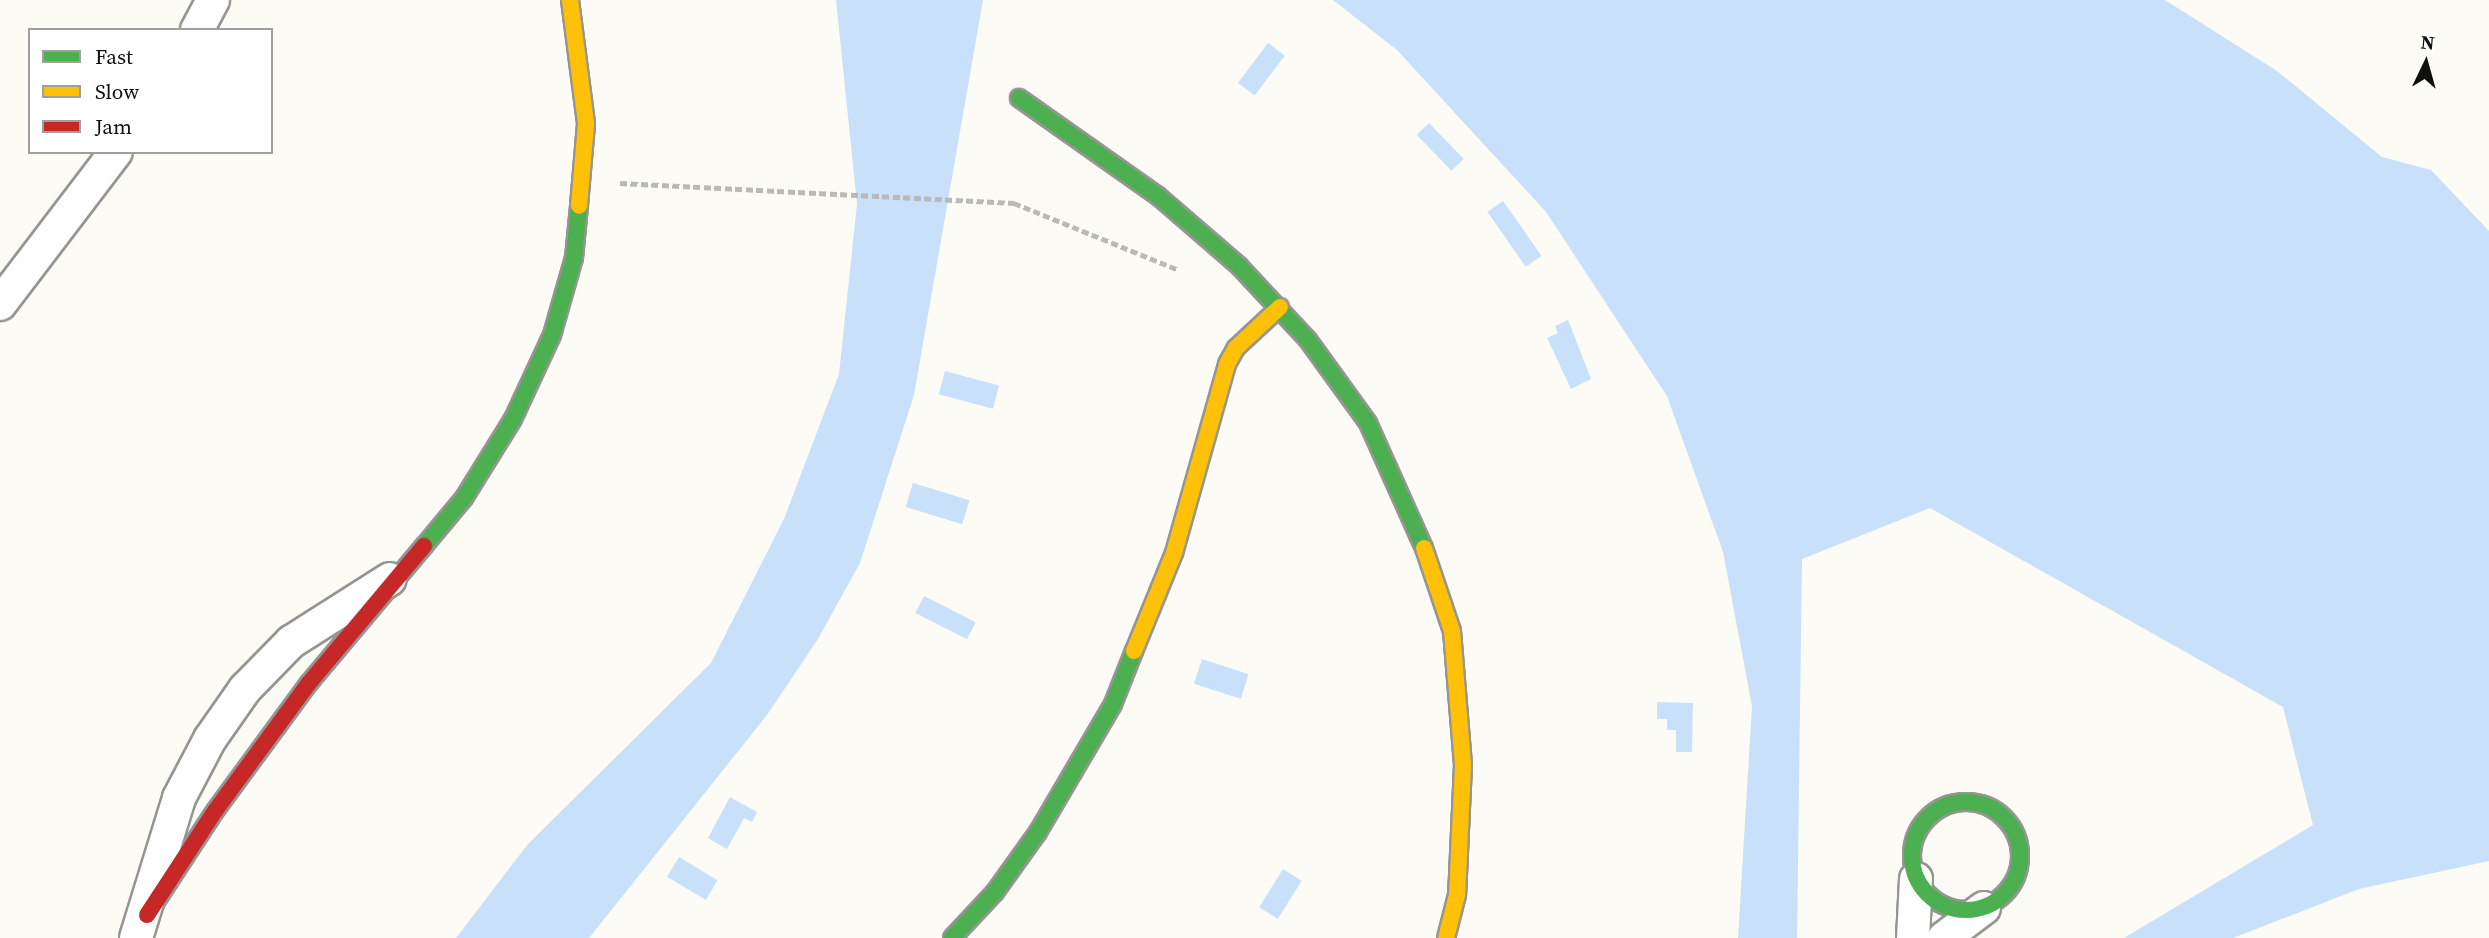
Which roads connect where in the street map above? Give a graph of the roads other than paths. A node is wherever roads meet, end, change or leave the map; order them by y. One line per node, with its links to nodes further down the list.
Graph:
1 (213, 0): 3 (street)
2 (570, 0): 9 (street)
3 (198, 28)
4 (1019, 98): 8 (street)
5 (114, 154): 6 (street)
6 (9, 283): 7 (street)
7 (0, 304)
8 (1280, 307): 13 (street); 14 (street)
9 (394, 576): 12 (street); 12 (street)
10 (1916, 878): 11 (street); 11 (street); 15 (street)
11 (1984, 908): 16 (street)
12 (141, 927)
13 (952, 938)
14 (1446, 938)
15 (1913, 938)
16 (1944, 938)

